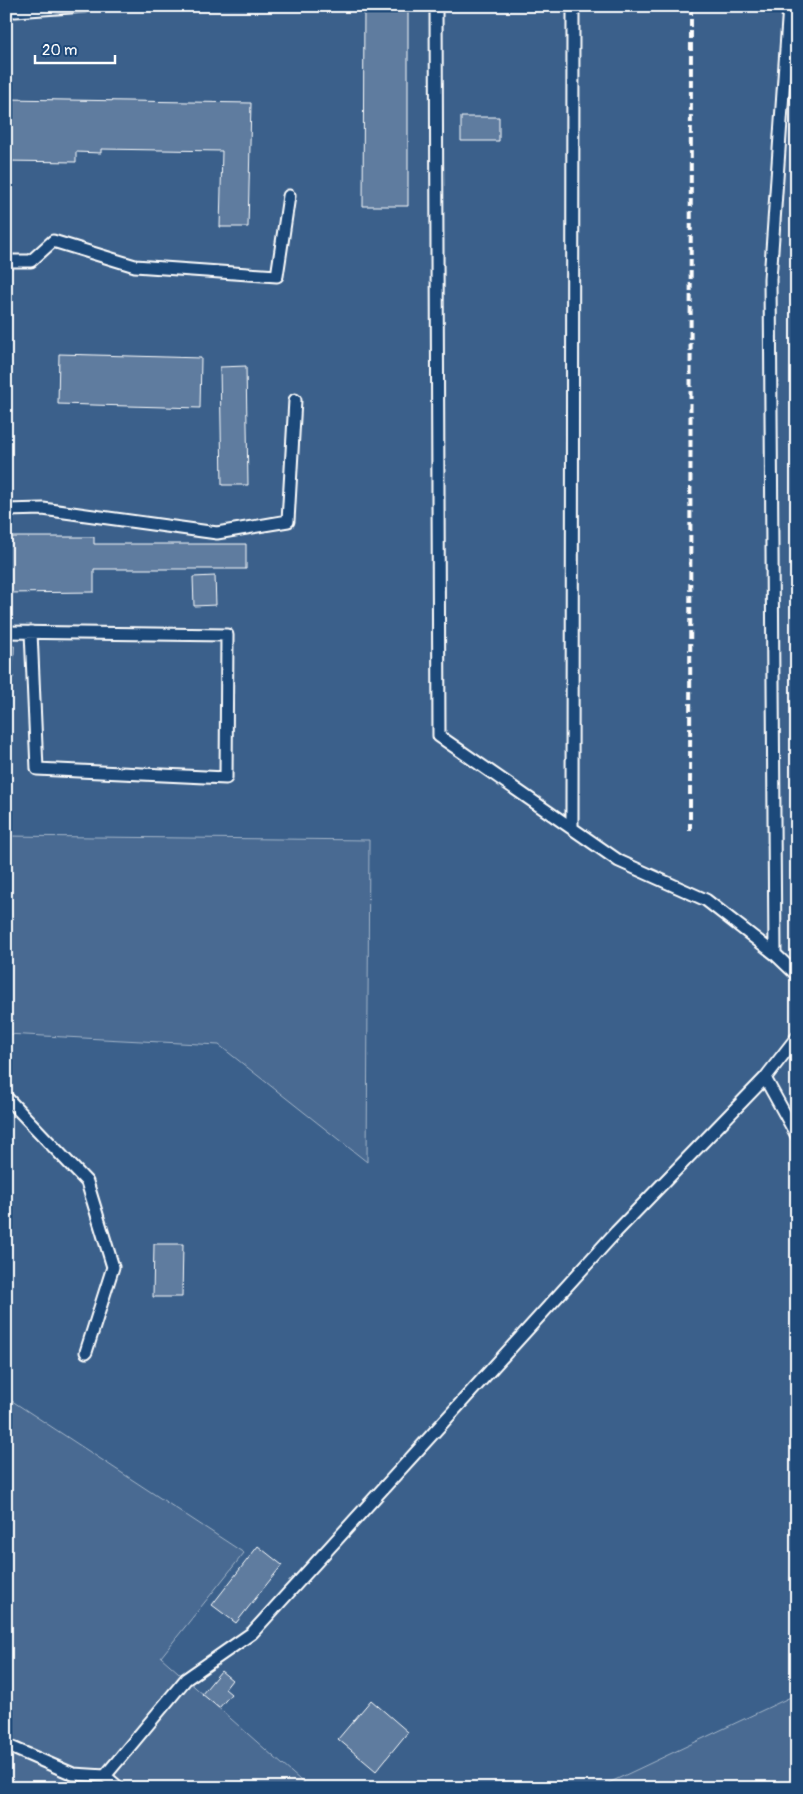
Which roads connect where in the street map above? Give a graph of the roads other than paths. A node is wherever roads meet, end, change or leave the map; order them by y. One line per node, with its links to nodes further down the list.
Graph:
1 (15, 6): 2 (lane)
2 (85, 6)
3 (436, 6): 12 (lane)
4 (573, 6): 12 (lane)
5 (791, 8): 13 (lane)
6 (289, 196): 7 (lane)
7 (6, 261)
8 (295, 400): 9 (lane)
9 (6, 510)
10 (6, 632): 11 (lane)
11 (31, 632): 11 (lane)
12 (572, 826): 13 (lane)
13 (775, 954): 14 (lane)
14 (797, 976)
15 (797, 1037): 16 (lane)
16 (766, 1078): 18 (lane); 21 (lane)
17 (6, 1097): 19 (lane)
18 (797, 1136)
19 (86, 1352)
20 (6, 1745): 21 (lane)
21 (105, 1776): 22 (lane)
22 (119, 1788)

